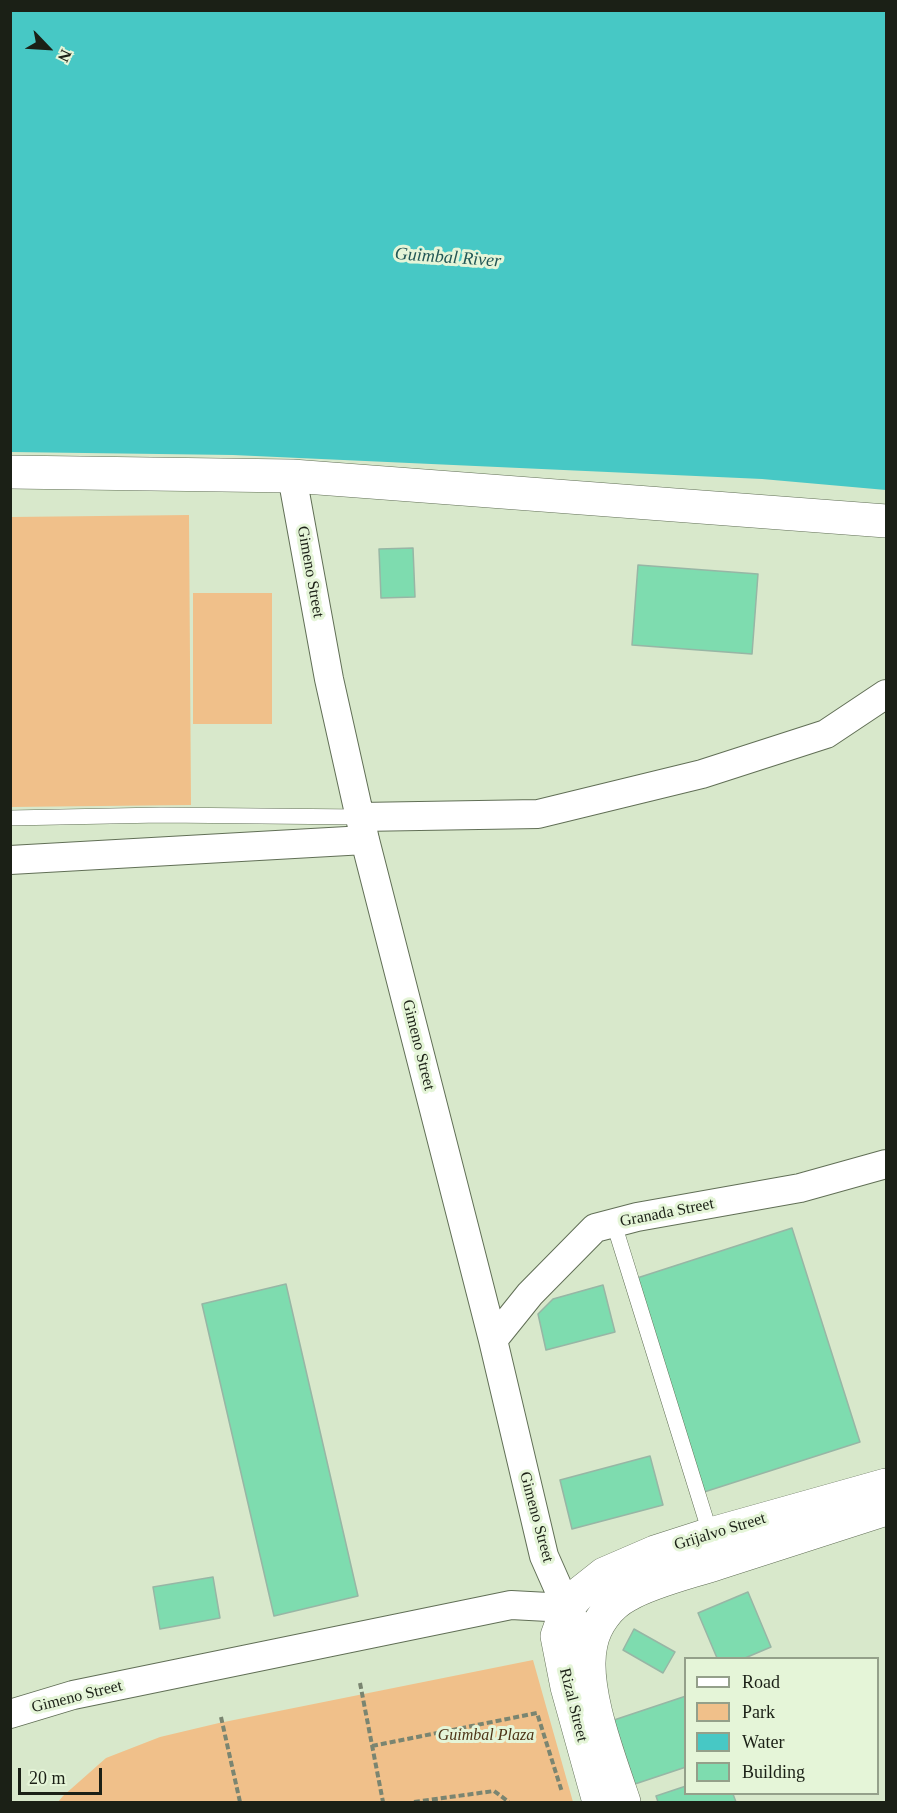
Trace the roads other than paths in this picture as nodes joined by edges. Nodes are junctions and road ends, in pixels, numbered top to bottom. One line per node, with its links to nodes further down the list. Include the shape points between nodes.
1 (10, 472): 2 (main road)
2 (292, 476): 3 (main road); 6 (street, Gimeno Street, via 329,679)
3 (886, 521)
4 (886, 694): 6 (street, via 826,734 702,774 538,814)
5 (10, 818): 6 (lane, via 161,815)
6 (363, 828): 7 (street); 10 (street, Gimeno Street)
7 (10, 860)
8 (886, 1164): 9 (street, Granada Street, via 800,1188)
9 (614, 1224): 10 (street, Granada Street, via 595,1228 530,1294); 13 (lane)
10 (493, 1340): 14 (street, Gimeno Street, via 544,1556)
11 (886, 1485): 13 (main road, Grijalvo Street)
12 (886, 1509): 13 (main road, Grijalvo Street)
13 (715, 1548): 14 (main road, Grijalvo Street, via 655,1552 604,1574); 15 (main road, Grijalvo Street, via 627,1595 606,1613)
14 (567, 1608): 15 (street, Gimeno Street); 16 (street, Gimeno Street, via 511,1605 73,1695); 17 (main road, Rizal Street, via 557,1636 567,1687)
15 (590, 1646): 18 (main road, Rizal Street, via 592,1698)
16 (10, 1714)
17 (600, 1803)
18 (624, 1803)

